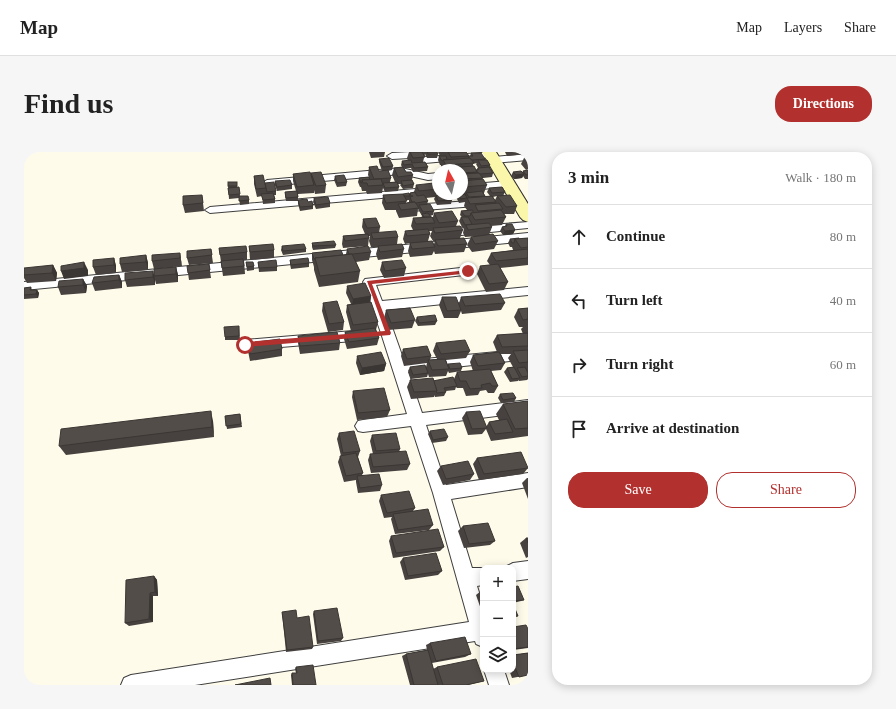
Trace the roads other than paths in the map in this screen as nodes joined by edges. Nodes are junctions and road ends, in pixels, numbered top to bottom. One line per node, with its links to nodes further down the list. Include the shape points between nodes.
1 (392, 156): 3 (street, via 411,155 425,160)
2 (528, 157): 3 (street)
3 (500, 167): 4 (street); 7 (street); 9 (main road)
4 (484, 170)
5 (432, 177): 6 (street, via 401,171)
6 (267, 183)
7 (468, 185)
8 (432, 191): 11 (street)
9 (518, 200): 10 (street); 12 (main road)
10 (410, 208)
11 (210, 210)
12 (528, 217)
13 (528, 225): 14 (street)
14 (427, 234)
15 (528, 237): 17 (street)
16 (468, 271): 19 (street, via 369,282)
17 (24, 286)
18 (528, 291): 19 (street)
19 (378, 306): 20 (street)
20 (388, 333): 21 (street); 23 (street)
21 (245, 345)
22 (528, 354): 23 (street)
23 (400, 367): 25 (street)
24 (528, 406): 25 (street)
25 (417, 420): 26 (street); 28 (street)
26 (363, 426)
27 (528, 480): 28 (street)
28 (441, 493): 31 (street)
29 (528, 570): 30 (street)
30 (516, 572)
31 (475, 577): 32 (street)
32 (480, 617)
33 (480, 633): 35 (street)
34 (495, 673): 36 (street)
35 (131, 685)
36 (499, 685)

